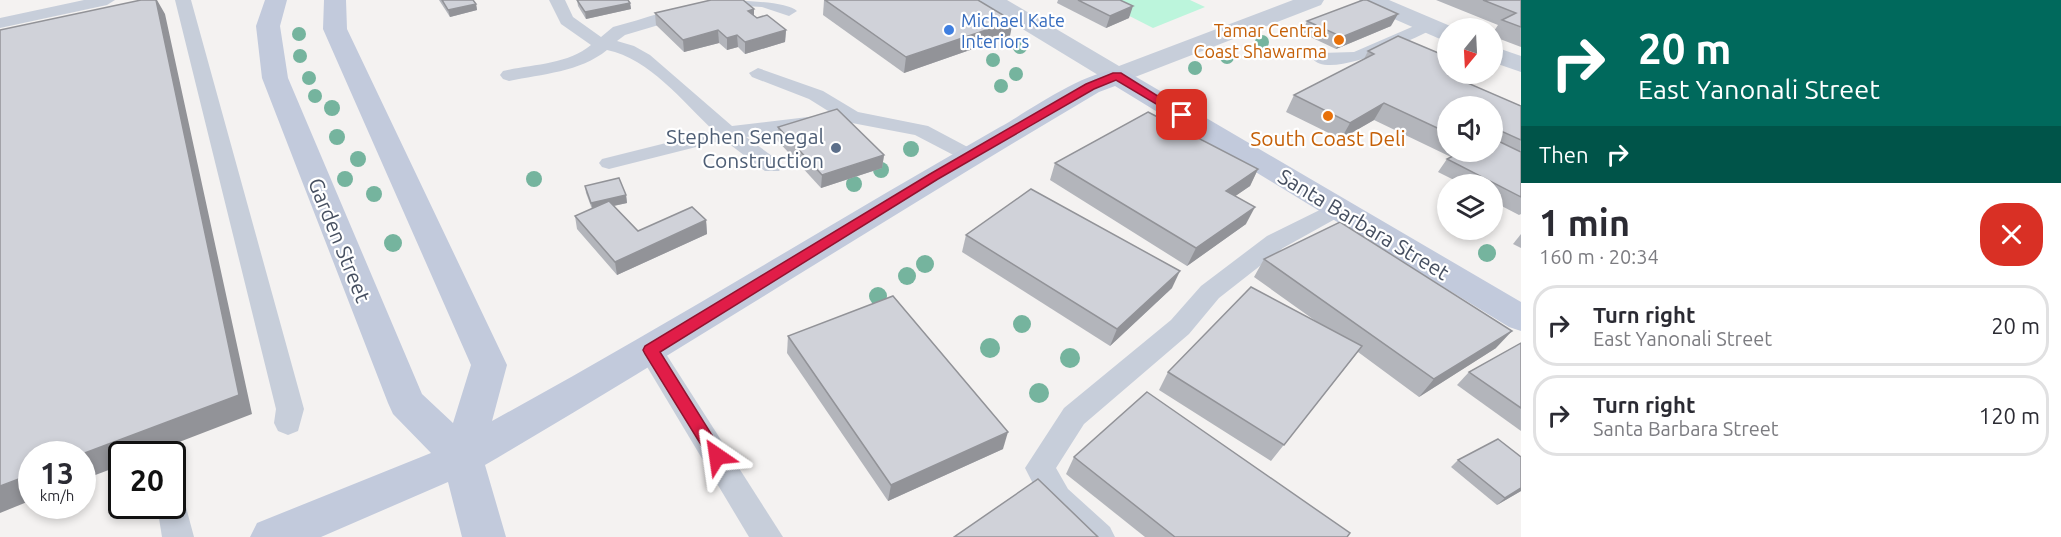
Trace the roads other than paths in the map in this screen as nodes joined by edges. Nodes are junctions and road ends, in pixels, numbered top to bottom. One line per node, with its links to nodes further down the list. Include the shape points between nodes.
1 (107, 0): 11 (lane)
2 (183, 0): 29 (lane, via 290,409)
3 (276, 0): 30 (main road, Garden Street, via 268,26 275,78 407,403)
4 (335, 0): 30 (main road, via 335,29 489,365)
5 (557, 0): 14 (lane, via 564,17 581,33)
6 (991, 0): 20 (street, Santa Barbara Street)
7 (1313, 0): 20 (street)
8 (1370, 0): 12 (street)
9 (727, 1): 10 (lane, via 764,2); 14 (lane, via 619,31)
10 (789, 11)
11 (0, 23)
12 (1437, 29)
13 (1437, 29): 15 (lane, via 1357,57)
14 (602, 44): 19 (lane, via 589,56 571,63); 22 (lane, via 621,46 644,60)
15 (1321, 58)
16 (1503, 58): 17 (street)
17 (1521, 65)
18 (758, 73): 21 (lane, via 816,95)
19 (509, 75)
20 (1117, 76): 23 (main road, via 1090,87); 26 (main road, Santa Barbara Street)
21 (852, 117): 22 (lane); 23 (lane, via 921,130)
22 (728, 133): 24 (lane); 25 (lane)
23 (970, 156): 28 (main road)
24 (609, 163)
25 (772, 166)
26 (1338, 208): 27 (main road, Santa Barbara Street); 36 (lane, via 1275,242 1210,292 1180,327 1074,416 1040,468 1057,499)
27 (1521, 318)
28 (651, 350): 30 (main road); 35 (lane)
29 (288, 423)
30 (462, 458): 33 (main road); 34 (main road, Garden Street)
31 (175, 519): 32 (lane)
32 (178, 537)
33 (272, 537)
34 (484, 537)
35 (767, 537)
36 (1100, 537)

